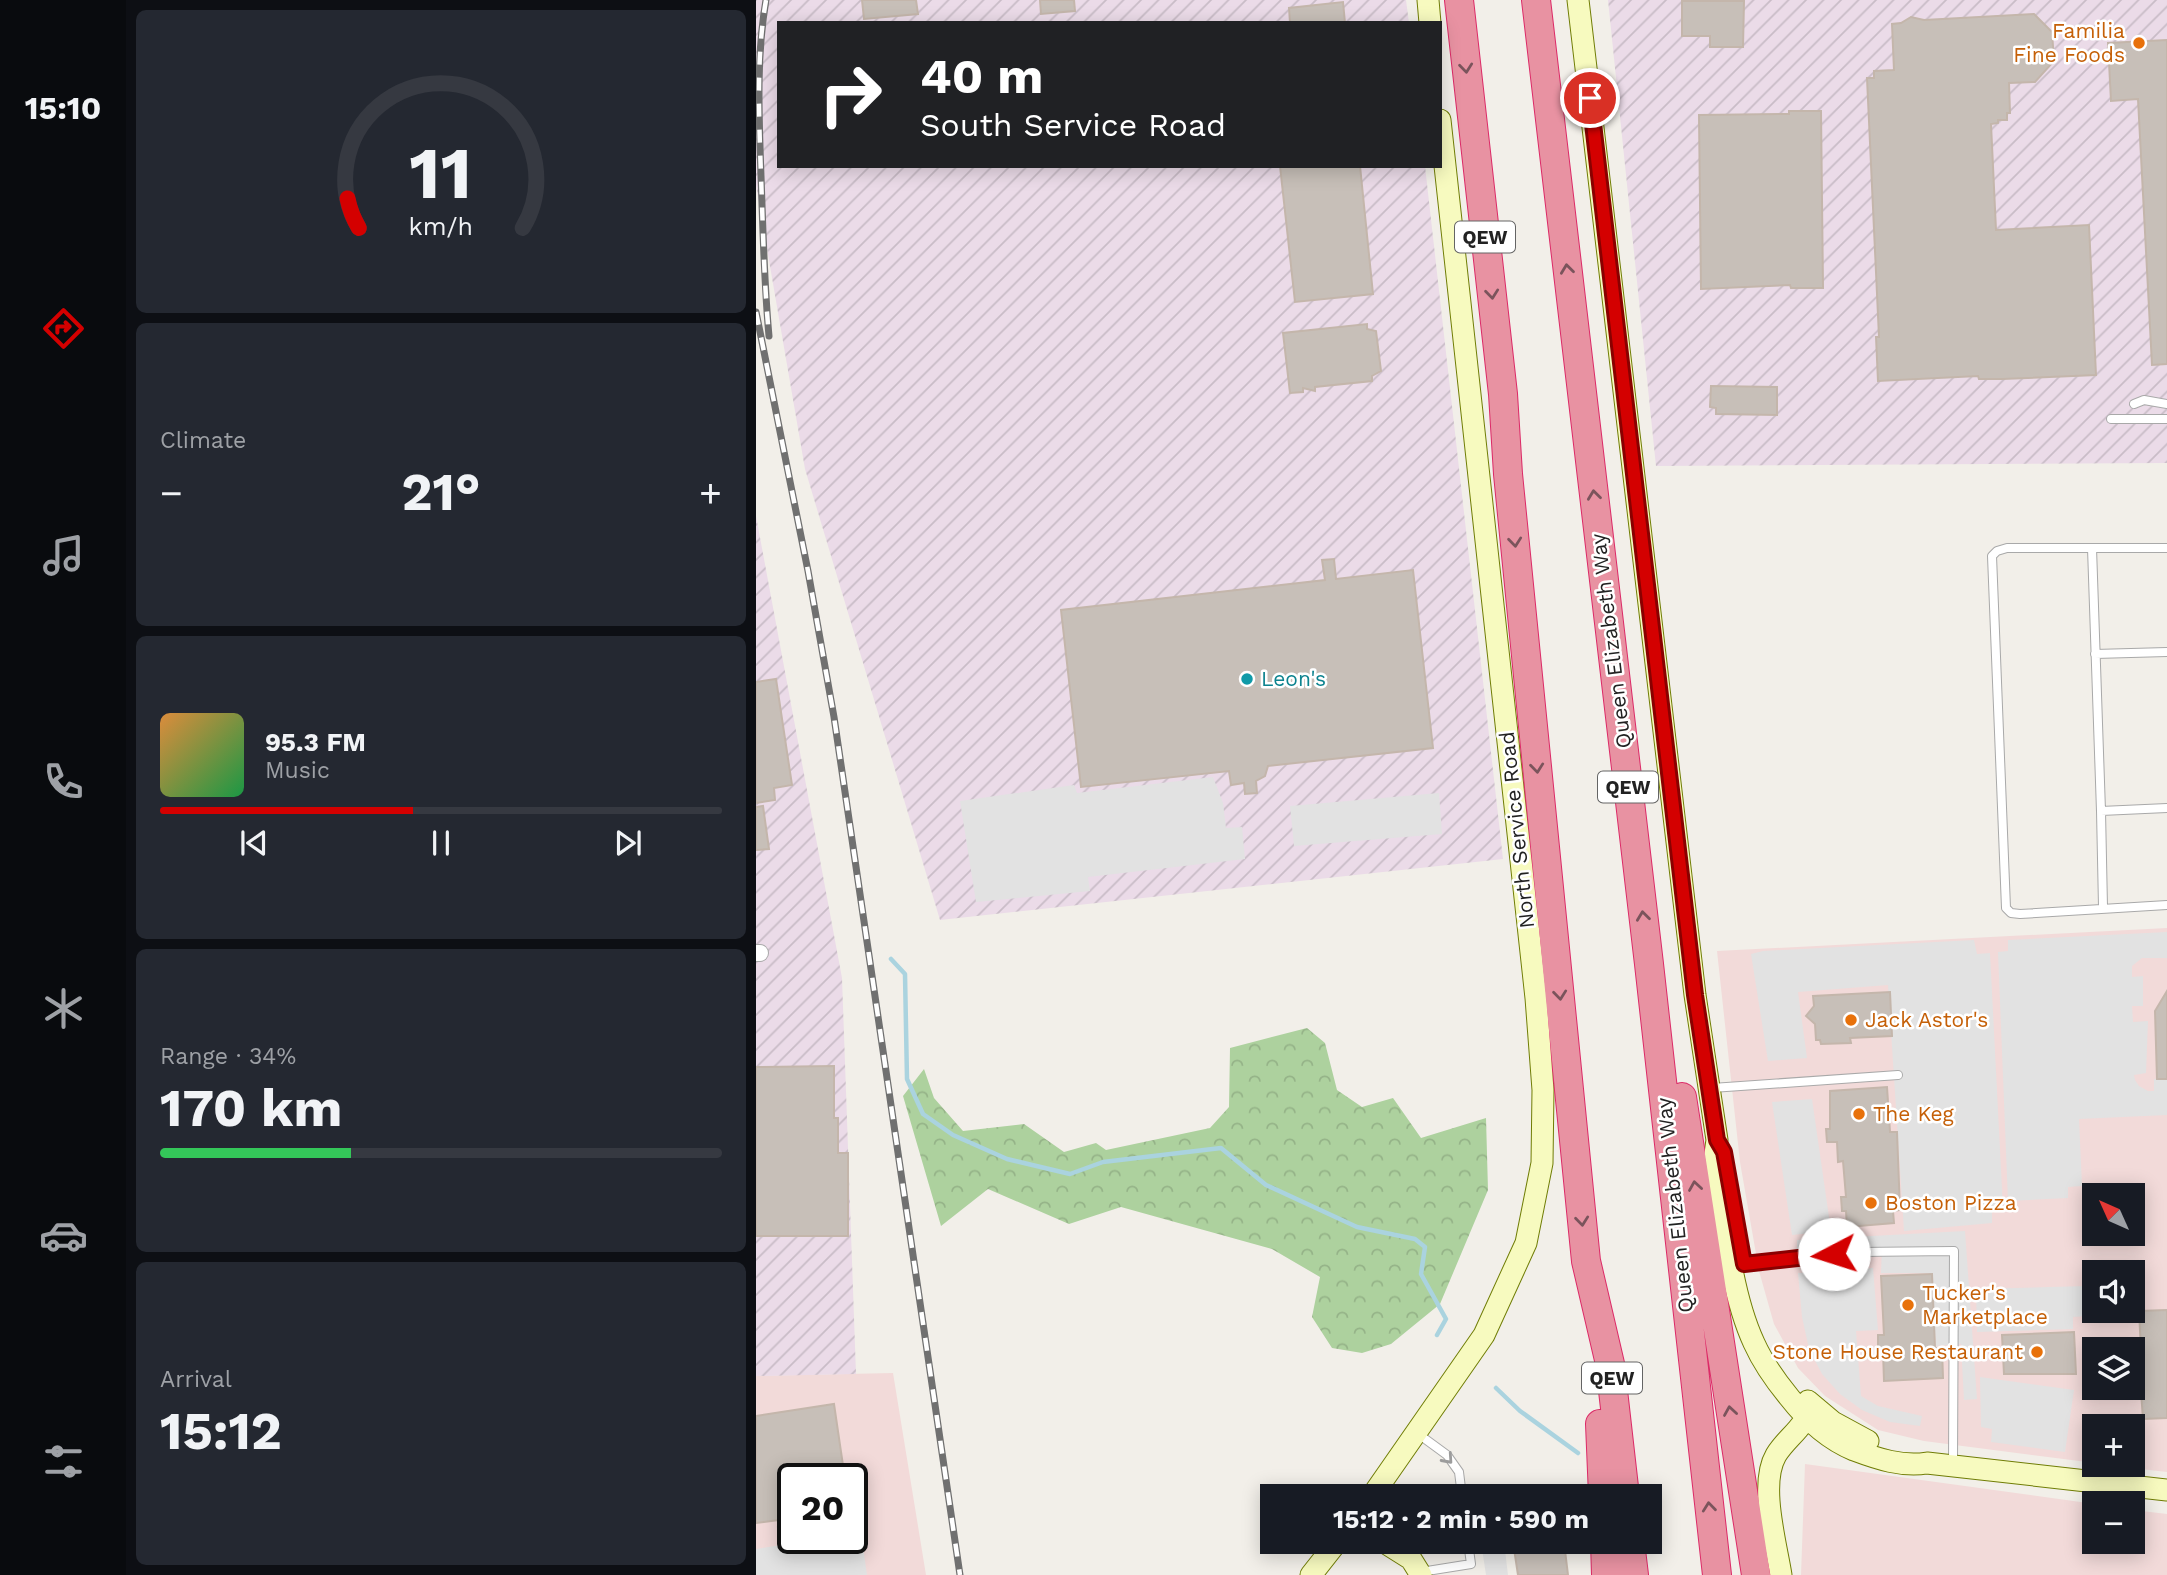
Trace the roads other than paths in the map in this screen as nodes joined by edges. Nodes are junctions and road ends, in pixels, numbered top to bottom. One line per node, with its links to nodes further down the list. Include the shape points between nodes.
1 (1428, 0): 5 (street)
2 (1459, 0): 22 (highway, QEW, one-way to 22, via 1503,394)
3 (1535, 0): 19 (highway, Queen Elizabeth Way / QEW, one-way to 3)
4 (1578, 0): 21 (street)
5 (1430, 21)
6 (1442, 138): 25 (street, North Service Road, via 1536,998 1543,1126 1542,1163 1526,1243 1484,1335)
7 (2134, 404): 8 (lane, via 2144,400)
8 (2167, 404)
9 (2110, 419): 10 (lane)
10 (2167, 419)
11 (2092, 548): 12 (lane); 14 (lane); 18 (lane, via 2007,548 1992,556 2006,908 2020,914)
12 (2167, 548)
13 (2167, 652): 14 (lane)
14 (2095, 654): 16 (lane)
15 (2167, 808): 16 (lane)
16 (2101, 811): 18 (lane)
17 (2167, 905): 18 (lane)
18 (2103, 907)
19 (1649, 964): 43 (highway, Queen Elizabeth Way / QEW, one-way to 19); 44 (highway, one-way to 19, via 1670,1021)
20 (1898, 1075): 21 (lane)
21 (1709, 1088): 23 (street, via 1715,1154)
22 (1586, 1261): 31 (highway); 32 (highway, QEW, via 1610,1364)
23 (1739, 1265): 24 (street, via 1741,1307 1753,1341 1777,1382); 26 (lane, via 1858,1252 1954,1251)
24 (1809, 1411): 26 (street, via 1829,1437 1860,1452 1911,1465); 45 (street, via 1776,1455 1769,1477)
25 (1417, 1433): 29 (street, North Service Road); 30 (lane, one-way to 30, via 1447,1455 1459,1472)
26 (1953, 1465): 27 (street)
27 (2082, 1472)
28 (2127, 1477): 33 (street)
29 (1381, 1484)
30 (1460, 1484)
31 (1603, 1484)
32 (1624, 1484)
33 (2167, 1490)
34 (1328, 1554): 40 (street)
35 (1403, 1554): 39 (street)
36 (1470, 1554): 39 (lane, via 1471,1564)
37 (1605, 1554): 41 (highway)
38 (1631, 1554): 42 (highway)
39 (1421, 1573)
40 (1311, 1575)
41 (1606, 1575)
42 (1634, 1575)
43 (1717, 1575)
44 (1756, 1575)
45 (1781, 1575)

